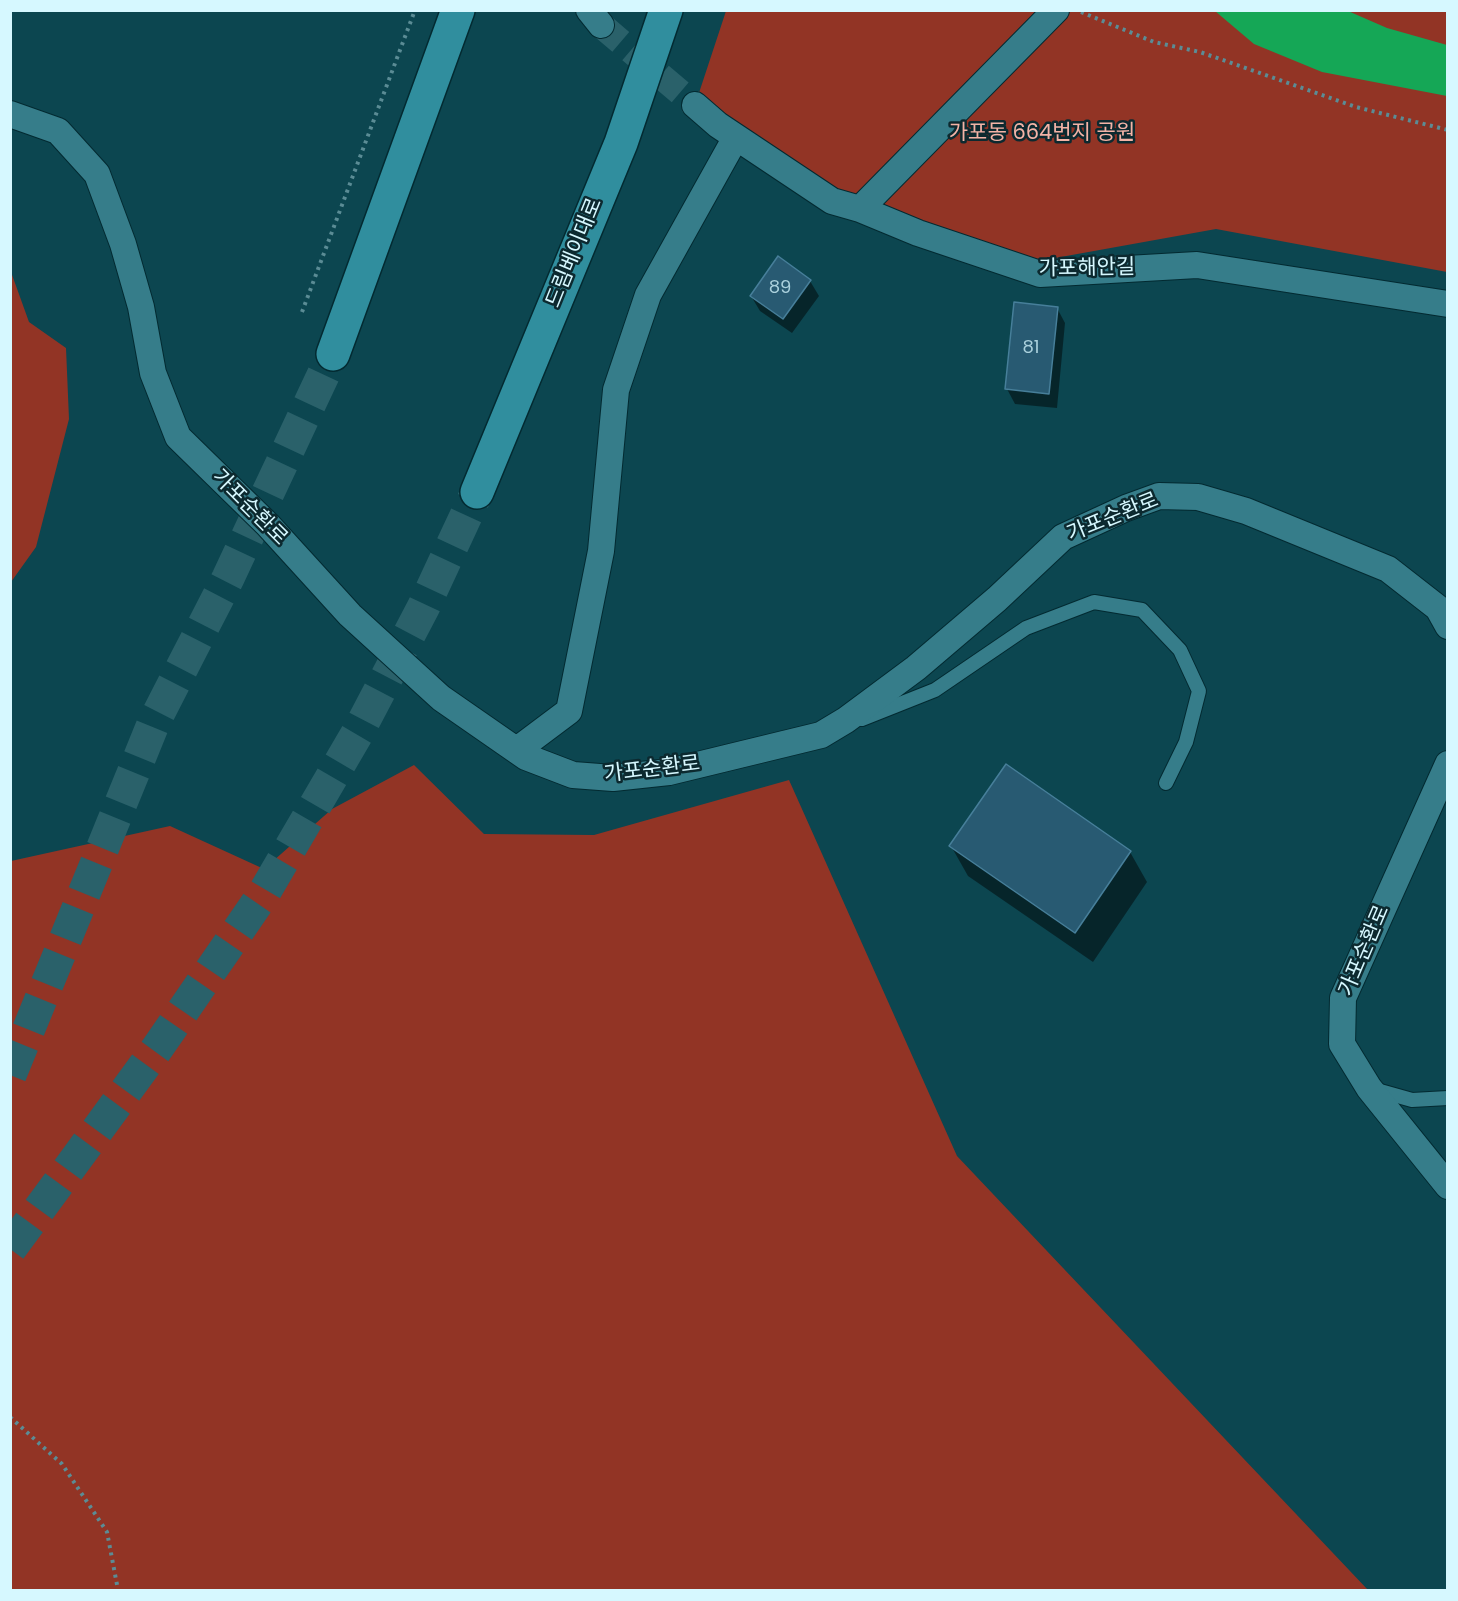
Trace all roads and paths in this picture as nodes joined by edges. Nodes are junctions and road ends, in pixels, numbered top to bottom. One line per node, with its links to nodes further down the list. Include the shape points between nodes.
1 (415, 10): 12 (path)
2 (458, 10): 13 (main road)
3 (666, 10): 14 (main road, 드림베이대로, via 621,143)
4 (1056, 10): 10 (street)
5 (1078, 10): 8 (path, via 1154,42 1200,52 1356,107)
6 (695, 105): 9 (street, 가포해안길)
7 (10, 114): 17 (street, 가포순환로, via 58,131 97,174 141,307 153,373 178,437 268,525 350,615 441,698)
8 (1448, 130)
9 (735, 137): 10 (street, 가포해안길, via 832,201); 17 (street, via 648,295 616,390 601,551 569,711)
10 (860, 210): 11 (street, 가포해안길, via 1040,274 1197,265)
11 (1448, 304)
12 (302, 312)
13 (333, 354)
14 (477, 492)
15 (1448, 626): 16 (street, 가포순환로, via 1438,608 1388,569 1246,511 1198,497 1159,496 1063,537 916,668)
16 (821, 735): 17 (street, 가포순환로, via 669,772 613,778 573,775); 19 (lane, via 935,690 1026,628 1094,602 1142,610 1180,650 1199,691 1186,742)
17 (516, 750)
18 (1448, 764): 20 (street, 가포순환로, via 1342,998 1342,1044)
19 (1166, 783)
20 (1369, 1088): 21 (lane, via 1412,1100); 22 (street, 가포순환로)
21 (1448, 1098)
22 (1448, 1186)
23 (10, 1417): 24 (path, via 62,1464 107,1532)
24 (118, 1590)

